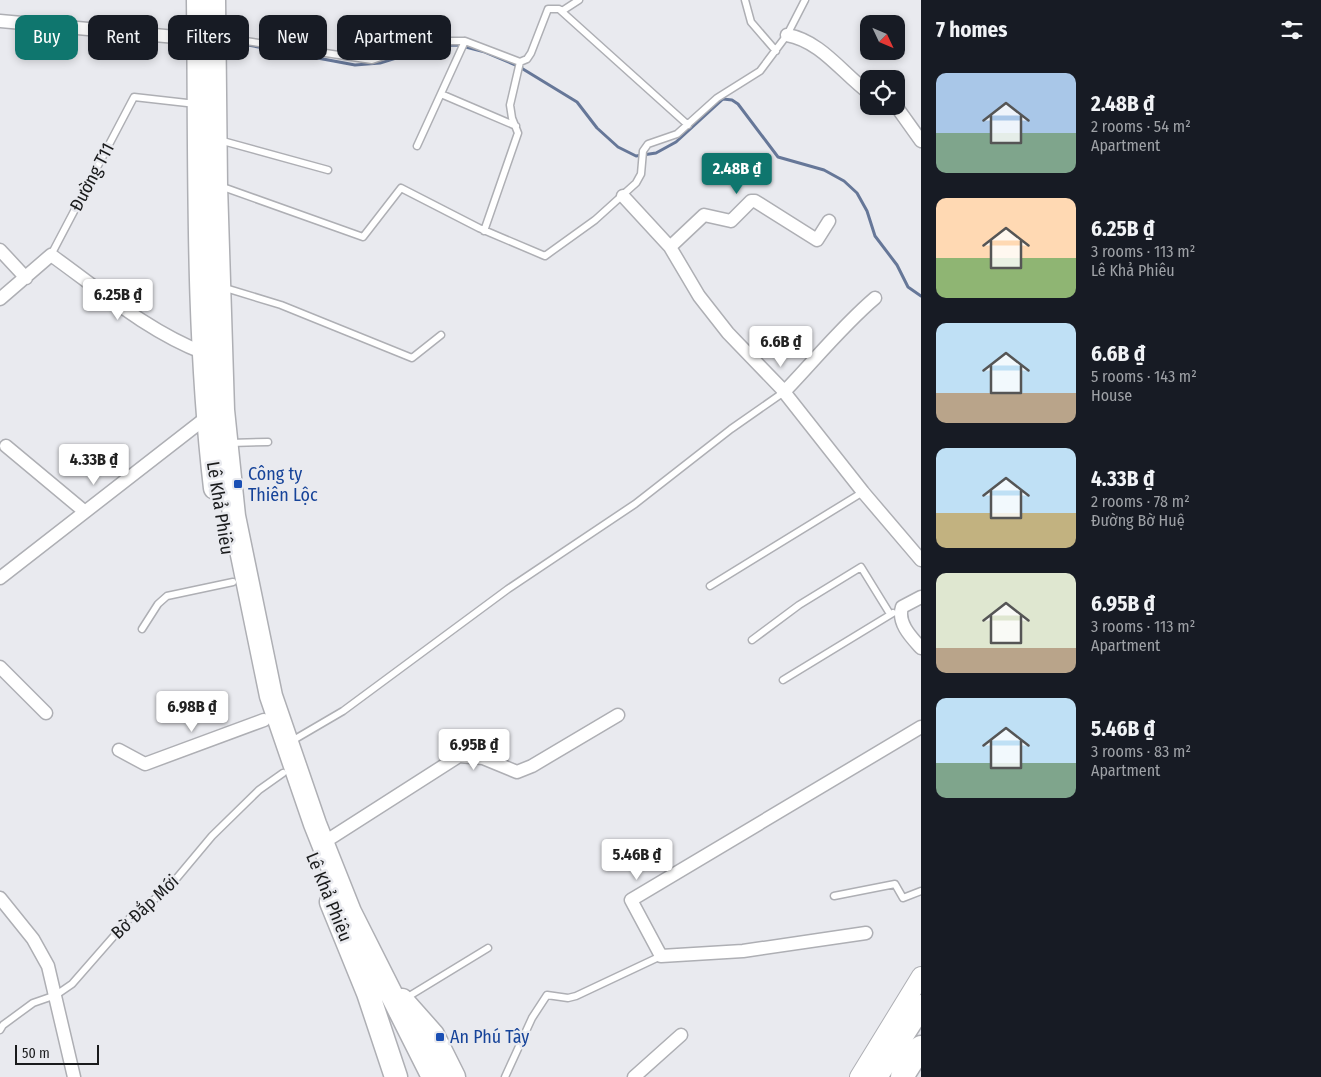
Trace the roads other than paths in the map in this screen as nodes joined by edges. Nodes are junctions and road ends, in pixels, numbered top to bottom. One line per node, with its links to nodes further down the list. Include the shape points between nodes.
1 (198, 0): 7 (highway, Lê Khả Phiêu)
2 (214, 0): 8 (highway, Lê Khả Phiêu)
3 (578, 0): 6 (lane)
4 (745, 0): 14 (lane, via 751,22)
5 (805, 0): 11 (lane)
6 (562, 11): 17 (lane, via 548,10 528,59); 22 (lane)
7 (201, 15)
8 (211, 15)
9 (0, 21): 10 (street)
10 (168, 34)
11 (787, 35): 14 (lane); 18 (street, via 822,51)
12 (465, 41): 13 (lane, via 430,43 372,60); 17 (lane); 19 (lane)
13 (249, 43)
14 (776, 51): 22 (lane, via 751,79 717,98)
15 (204, 60): 20 (highway, Lê Khả Phiêu)
16 (208, 60): 24 (highway, Lê Khả Phiêu)
17 (520, 62): 23 (lane, via 510,105)
18 (860, 86)
19 (441, 94): 23 (lane); 26 (lane)
20 (199, 105): 34 (lane, Đường T11, via 134,97); 40 (highway, Lê Khả Phiêu)
21 (902, 115): 25 (street)
22 (688, 125): 29 (lane, via 677,134 648,144 643,151 641,174)
23 (516, 126): 31 (lane, via 518,133)
24 (216, 139): 27 (lane); 28 (highway, Lê Khả Phiêu)
25 (921, 141)
26 (417, 146)
27 (328, 170)
28 (216, 185): 31 (lane, via 363,237 401,188); 36 (highway, Lê Khả Phiêu)
29 (623, 196): 31 (lane, via 545,256); 32 (street)
30 (829, 221): 32 (street, via 817,240 751,201 731,221 704,215)
31 (484, 231)
32 (670, 247): 41 (street, via 699,296 728,333)
33 (0, 250): 35 (street)
34 (51, 255): 35 (street, Đường T11); 40 (street, via 142,321 183,345)
35 (26, 278): 38 (street, Đường T11)
36 (219, 286): 39 (lane, via 281,305 412,358); 44 (highway, Lê Khả Phiêu)
37 (875, 298): 41 (street, via 855,315)
38 (0, 299)
39 (441, 335)
40 (204, 353): 42 (highway, Lê Khả Phiêu)
41 (784, 392): 46 (street); 64 (lane, via 635,504 508,589 343,711)
42 (207, 417): 47 (street); 50 (highway, Lê Khả Phiêu, via 218,506)
43 (268, 442): 44 (lane)
44 (226, 444): 64 (highway, Lê Khả Phiêu, via 234,516 271,696)
45 (6, 446): 47 (street)
46 (862, 492): 48 (street); 51 (lane)
47 (84, 511): 49 (street)
48 (921, 560)
49 (0, 578)
50 (233, 582): 55 (lane, via 167,596); 62 (highway, Lê Khả Phiêu, via 253,688)
51 (710, 586)
52 (921, 597): 53 (street)
53 (902, 606): 54 (lane); 57 (street, via 900,613 905,629)
54 (890, 614): 56 (lane, via 861,567 799,604); 59 (lane)
55 (142, 629)
56 (752, 640)
57 (921, 648)
58 (0, 667): 60 (street)
59 (783, 680)
60 (46, 713)
61 (618, 716): 67 (street, via 517,772 483,758 459,756)
62 (264, 720): 65 (street, via 145,764); 66 (highway, Lê Khả Phiêu)
63 (921, 727): 73 (street, via 631,900)
64 (287, 744): 67 (highway, Lê Khả Phiêu)
65 (120, 750)
66 (282, 773): 75 (highway, Lê Khả Phiêu, via 301,828); 76 (lane, Bờ Đắp Mới, via 259,790 212,836 171,885 135,912 72,984)
67 (323, 843): 75 (highway, Lê Khả Phiêu)
68 (921, 891): 69 (lane, via 903,898 895,884)
69 (834, 896)
70 (0, 898): 76 (street, via 33,939 48,966)
71 (866, 933): 73 (street, via 743,951)
72 (488, 948): 77 (lane)
73 (661, 956): 88 (lane, via 576,996 547,995 532,1018)
74 (921, 976): 90 (street)
75 (376, 987): 77 (highway, Lê Khả Phiêu); 81 (highway, Lê Khả Phiêu); 84 (highway, Lê Khả Phiêu)
76 (56, 995): 79 (lane, Bờ Đắp Mới, via 33,1003); 83 (street)
77 (403, 1000): 87 (highway, Lê Khả Phiêu, via 433,1035)
78 (921, 1006): 91 (highway)
79 (0, 1030)
80 (681, 1035): 89 (street)
81 (406, 1042): 85 (highway); 86 (highway)
82 (921, 1047): 92 (highway)
83 (74, 1077)
84 (396, 1077)
85 (417, 1077)
86 (433, 1077)
87 (454, 1077)
88 (505, 1077)
89 (634, 1077)
90 (859, 1077)
91 (876, 1077)
92 (902, 1077)

